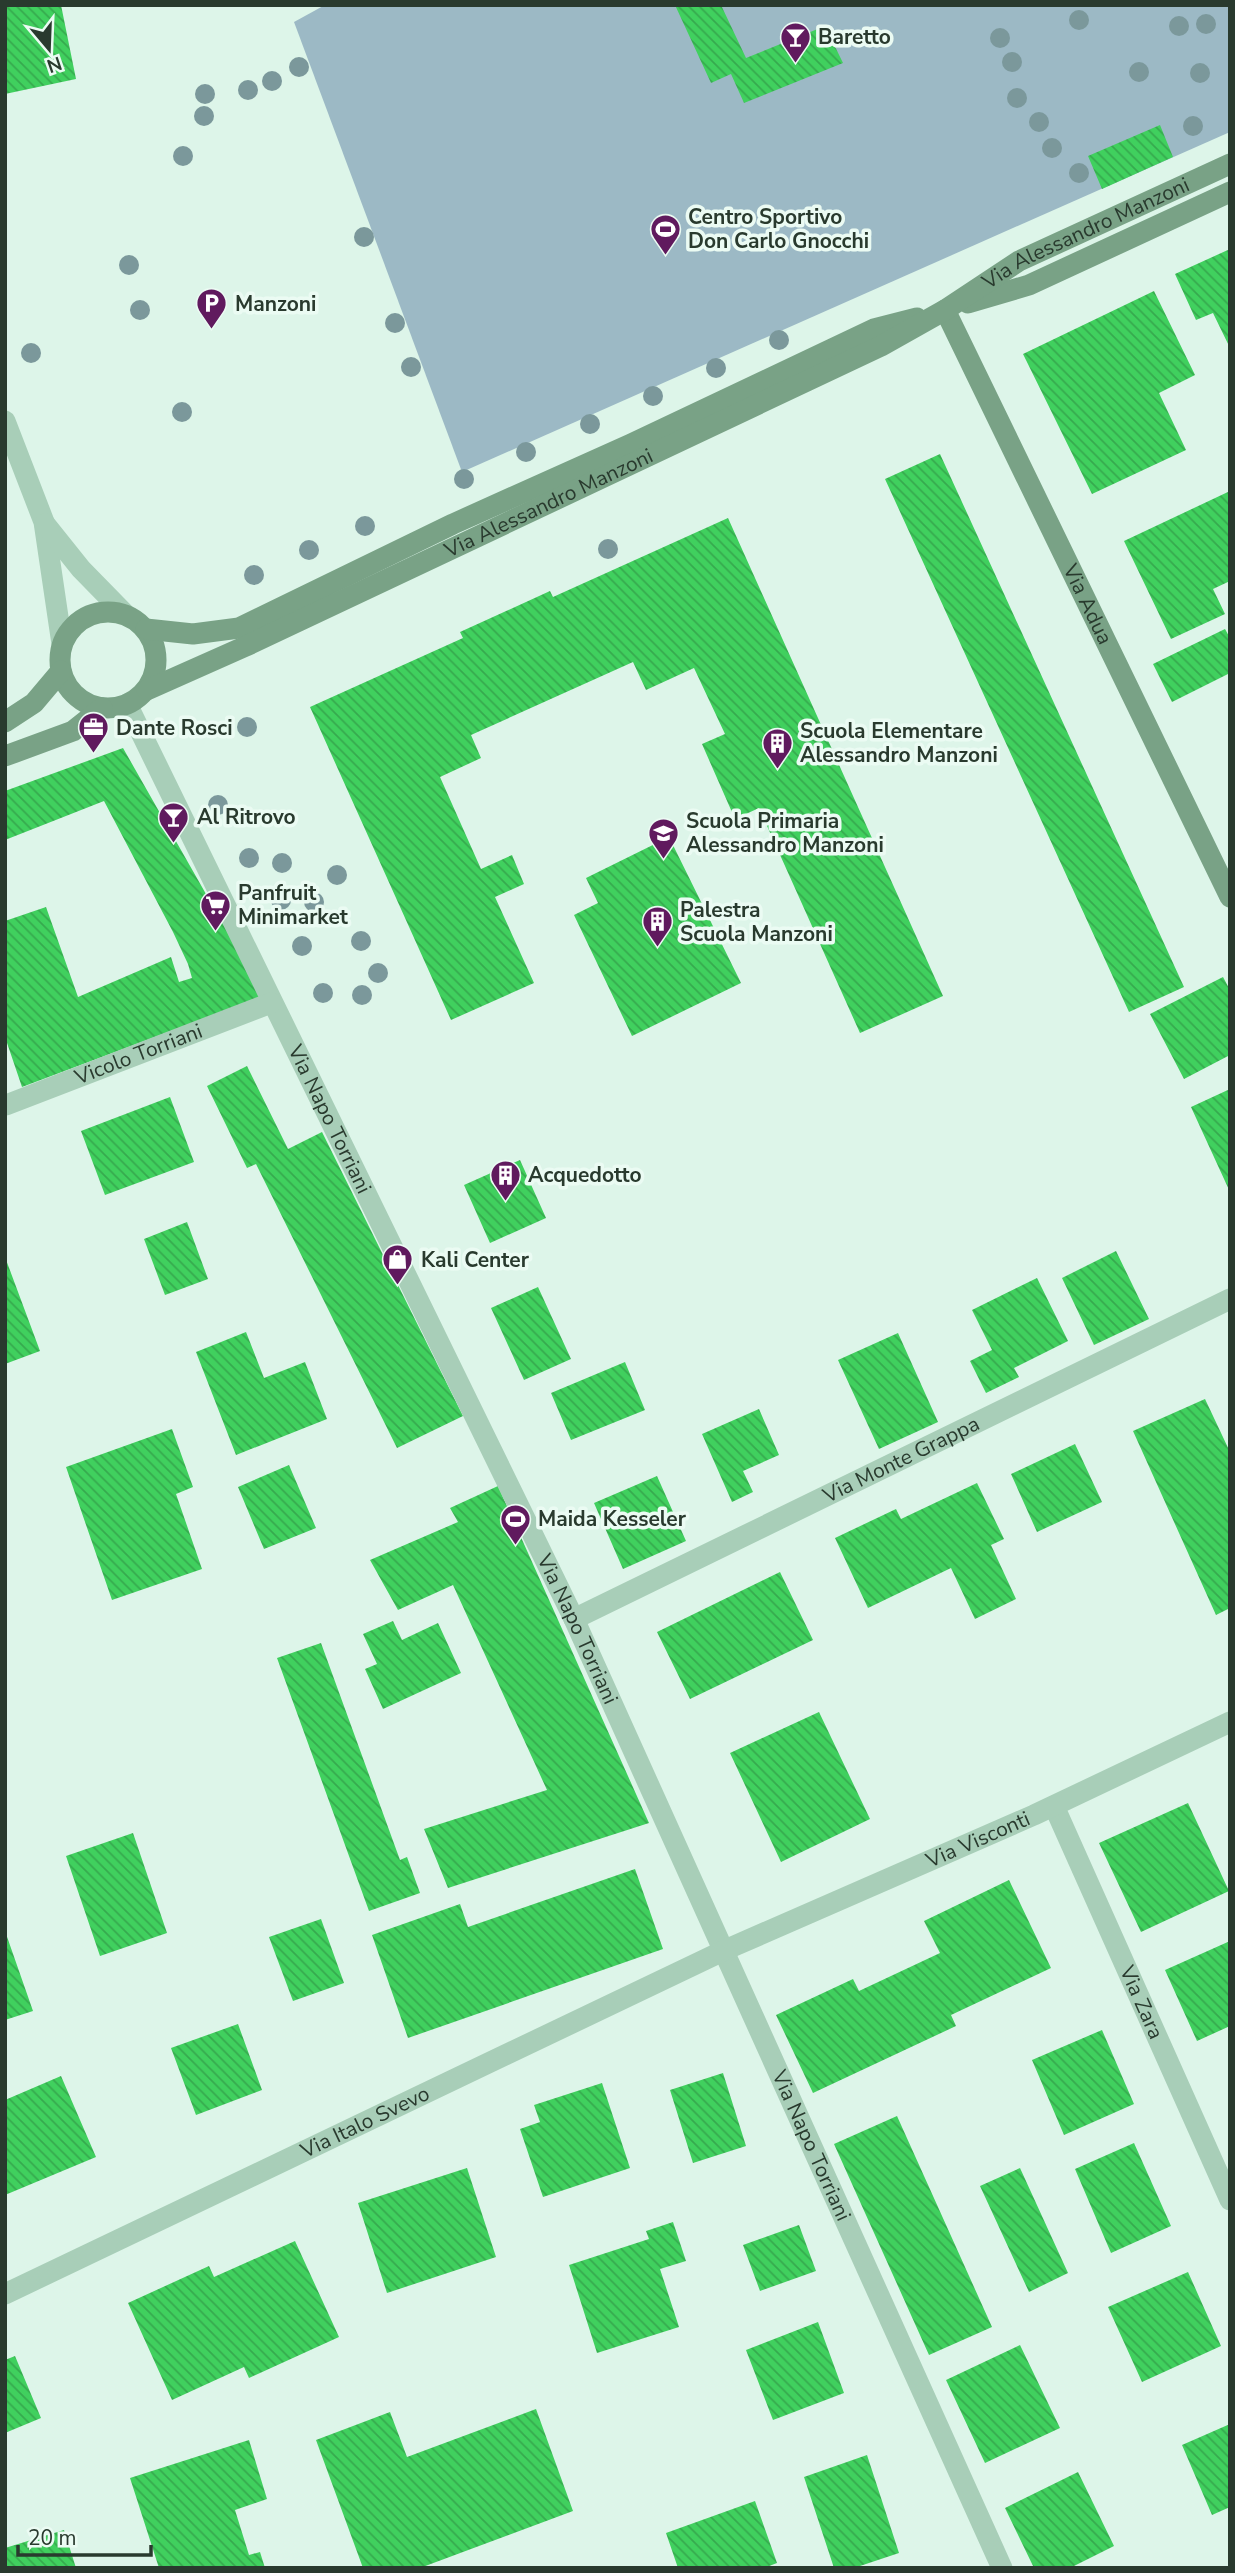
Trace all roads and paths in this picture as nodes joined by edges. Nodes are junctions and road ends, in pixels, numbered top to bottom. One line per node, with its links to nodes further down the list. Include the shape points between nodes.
1 (1230, 164): 3 (street, Via Alessandro Manzoni, via 1019,261)
2 (1230, 192): 3 (street, Via Alessandro Manzoni, via 1029,285)
3 (945, 310): 7 (street, Via Alessandro Manzoni, via 874,329 239,628 193,634); 10 (street, Via Alessandro Manzoni, via 751,408); 15 (street, Via Adua)
4 (5, 421): 5 (street)
5 (44, 522): 6 (street); 8 (street)
6 (126, 615): 7 (street); 8 (street, via 92,614 75,626)
7 (146, 629): 10 (street, via 157,656)
8 (62, 644): 9 (street)
9 (61, 671): 12 (street, via 77,697); 13 (street, via 34,703)
10 (147, 690): 11 (street)
11 (128, 704): 12 (street); 16 (street, Via Napo Torriani)
12 (102, 708): 14 (street, via 73,731)
13 (5, 722)
14 (5, 756)
15 (1230, 897)
16 (271, 1003): 17 (street, Vicolo Torriani); 19 (street, Via Napo Torriani)
17 (6, 1105)
18 (1230, 1299): 19 (street, Via Monte Grappa)
19 (574, 1619): 22 (street, Via Napo Torriani)
20 (1230, 1722): 21 (street, Via Visconti)
21 (1054, 1806): 22 (street, Via Visconti); 23 (street, Via Zara)
22 (725, 1950): 24 (street, Via Italo Svevo); 25 (street, Via Napo Torriani)
23 (1230, 2200)
24 (5, 2294)
25 (1002, 2568)

